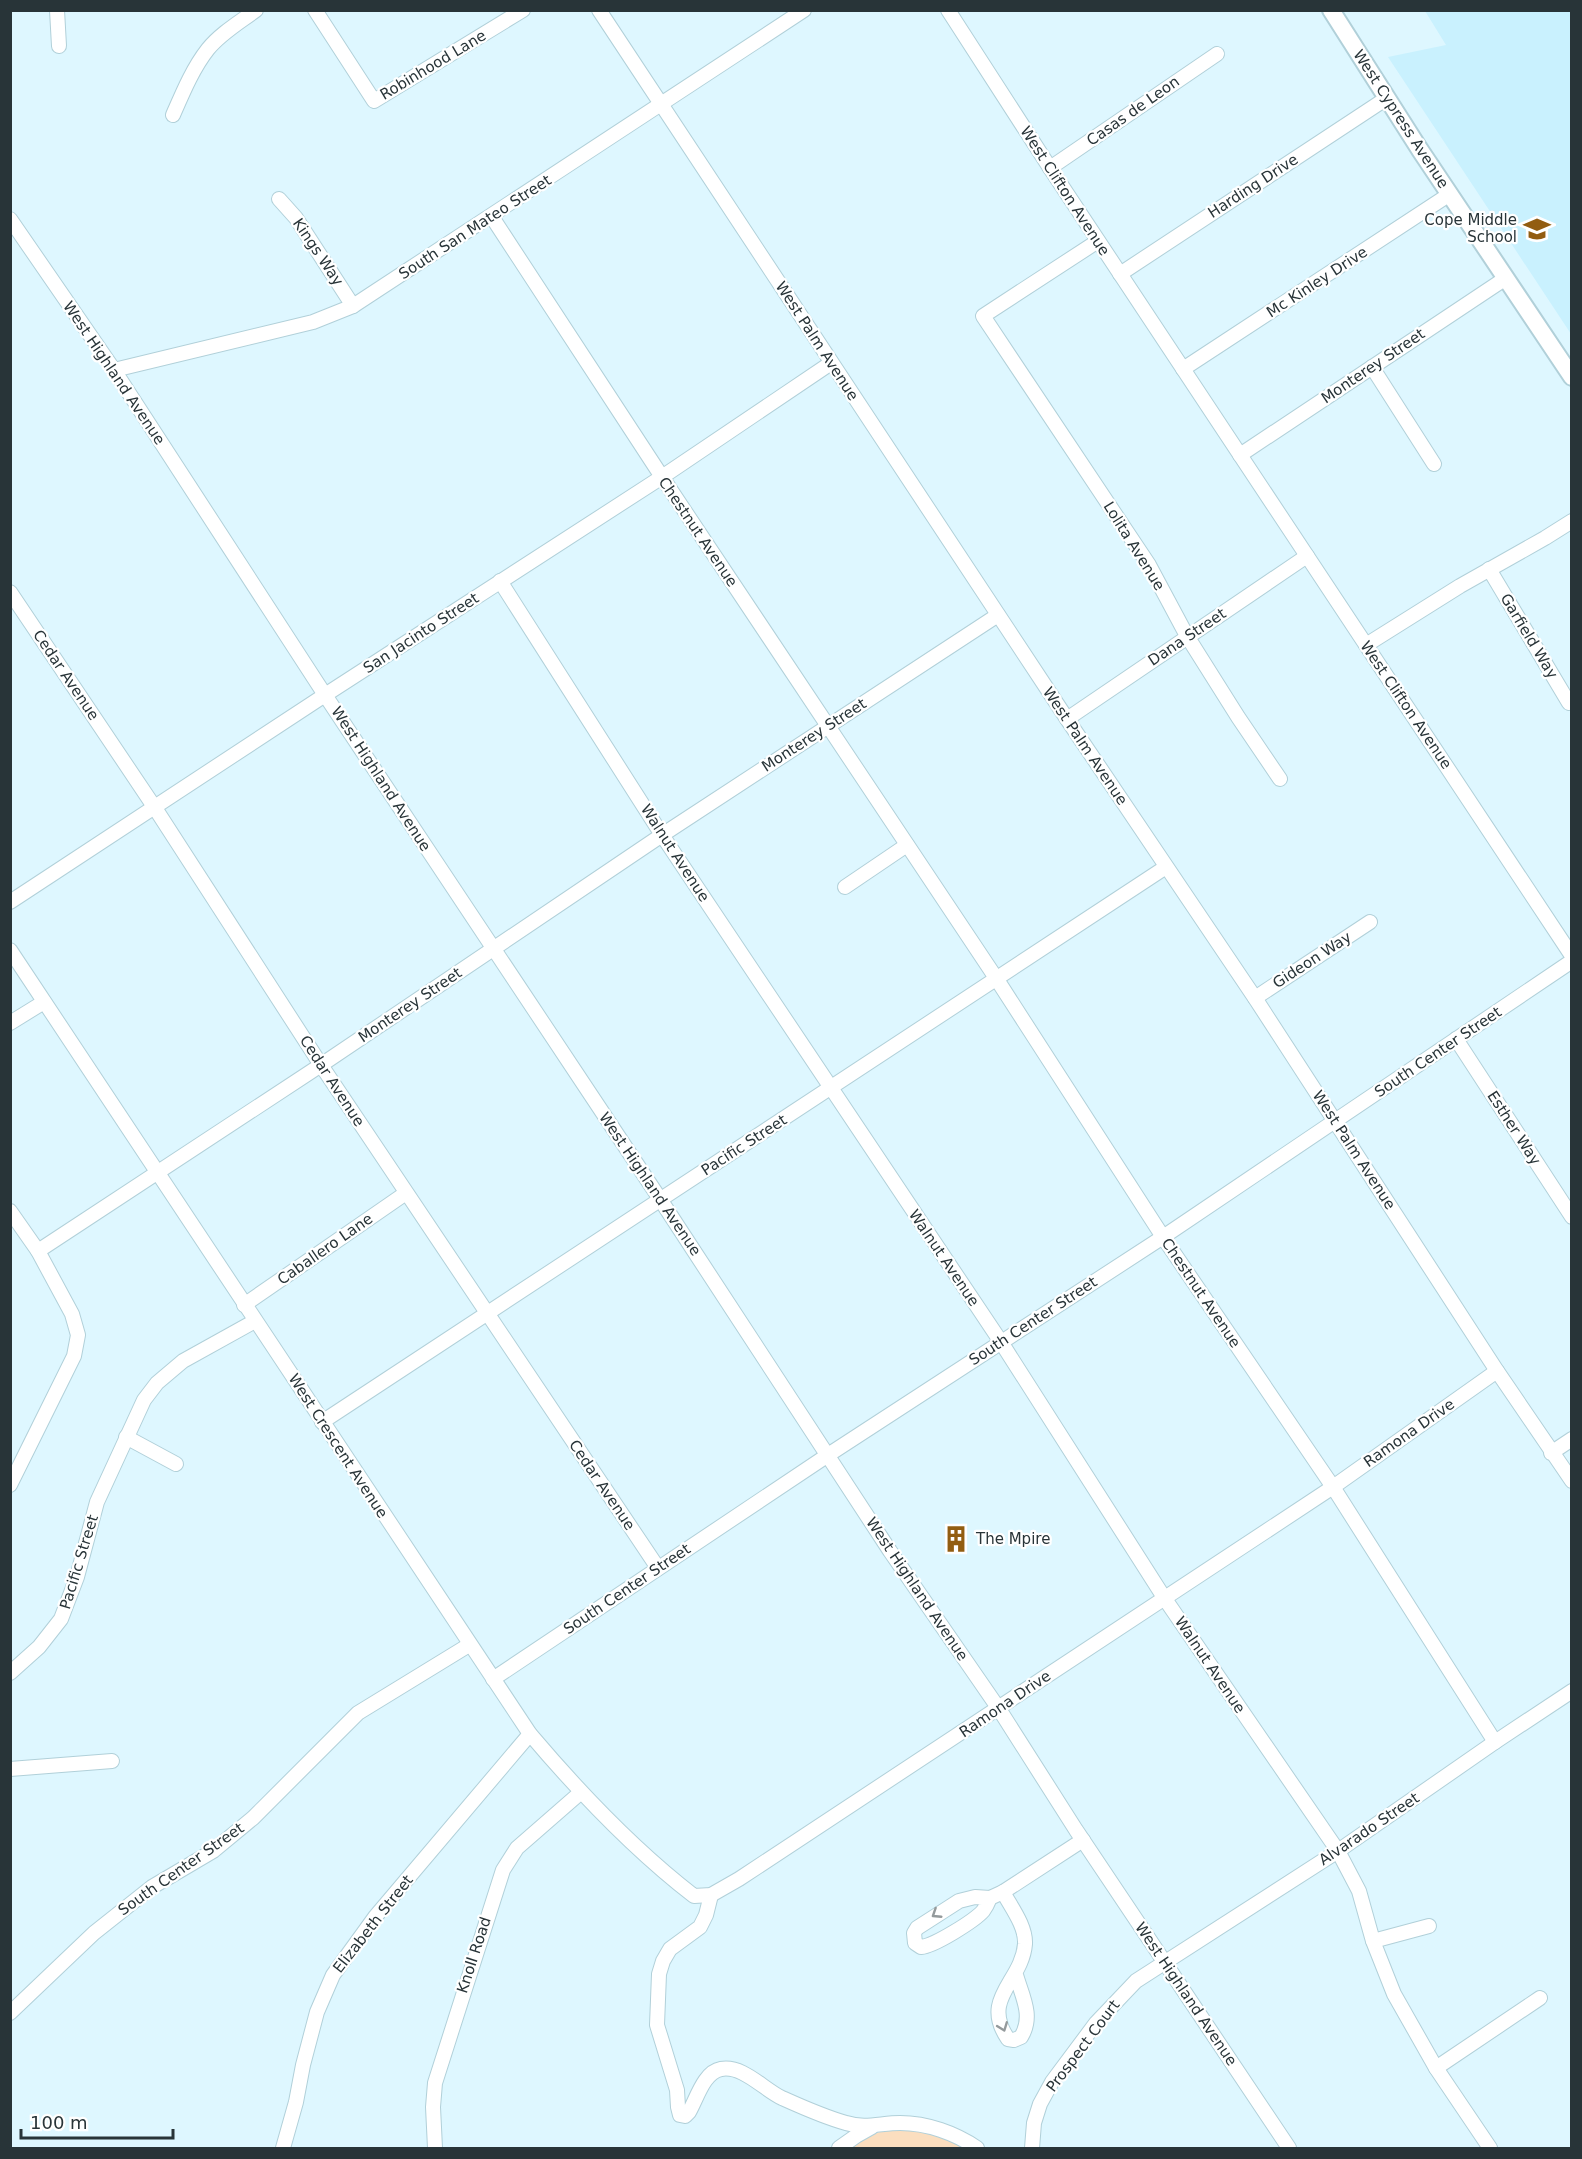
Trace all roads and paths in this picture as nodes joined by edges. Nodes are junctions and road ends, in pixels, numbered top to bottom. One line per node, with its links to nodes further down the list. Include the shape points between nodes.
1 (57, 10): 9 (street)
2 (256, 10): 13 (street, via 208,50 186,84)
3 (315, 10): 4 (street, Robinhood Lane, via 375,101)
4 (523, 10)
5 (599, 10): 12 (street, West Palm Avenue)
6 (804, 10): 12 (street, South San Mateo Street)
7 (948, 10): 14 (street, West Clifton Avenue)
8 (1331, 10): 11 (main road, West Cypress Avenue)
9 (59, 46)
10 (1216, 54): 14 (street, Casas de Leon)
11 (1387, 98): 15 (main road, West Cypress Avenue); 20 (street, Harding Drive)
12 (662, 104): 17 (street, South San Mateo Street); 23 (street, West Palm Avenue)
13 (173, 115)
14 (1050, 168): 19 (street, West Clifton Avenue)
15 (1450, 194): 21 (main road, West Cypress Avenue); 25 (street, Mc Kinley Drive)
16 (279, 199): 22 (street, Kings Way, via 296,218)
17 (492, 217): 22 (street, South San Mateo Street); 30 (street, Chestnut Avenue)
18 (10, 219): 26 (street, West Highland Avenue)
19 (1098, 242): 20 (street, West Clifton Avenue); 37 (street, Lolita Avenue, via 983,316 1149,565)
20 (1120, 274): 25 (street, West Clifton Avenue)
21 (1506, 278): 24 (street, Monterey Street); 27 (main road, West Cypress Avenue)
22 (353, 306): 26 (street, South San Mateo Street, via 307,323)
23 (831, 363): 30 (street, San Jacinto Street); 36 (street, West Palm Avenue)
24 (1372, 367): 28 (street, Monterey Street); 29 (street)
25 (1183, 369): 28 (street, West Clifton Avenue)
26 (114, 370): 39 (street, West Highland Avenue)
27 (1572, 377)
28 (1240, 455): 32 (street, West Clifton Avenue)
29 (1434, 464)
30 (662, 477): 34 (street, San Jacinto Street); 42 (street, Chestnut Avenue)
31 (1572, 521): 33 (street)
32 (1307, 556): 37 (street, Dana Street); 38 (street, West Clifton Avenue)
33 (1489, 569): 38 (street); 40 (street, Garfield Way)
34 (500, 581): 39 (street, San Jacinto Street); 45 (street, Walnut Avenue)
35 (10, 592): 44 (street, Cedar Avenue)
36 (998, 615): 41 (street, West Palm Avenue); 42 (street, Monterey Street)
37 (1187, 636): 41 (street, Dana Street); 43 (street, Lolita Avenue)
38 (1366, 645): 53 (street, West Clifton Avenue)
39 (325, 694): 44 (street, San Jacinto Street); 51 (street, West Highland Avenue)
40 (1569, 703)
41 (1066, 719): 47 (street, West Palm Avenue)
42 (828, 725): 45 (street, Monterey Street); 46 (street, Chestnut Avenue)
43 (1280, 778)
44 (155, 808): 49 (street, San Jacinto Street); 60 (street, Cedar Avenue)
45 (662, 835): 51 (street, Monterey Street); 61 (street, Walnut Avenue)
46 (907, 845): 48 (street); 55 (street, Chestnut Avenue)
47 (1166, 867): 55 (street, Pacific Street); 56 (street, West Palm Avenue)
48 (845, 887)
49 (10, 902)
50 (1370, 922): 56 (street, Gideon Way)
51 (493, 949): 60 (street, Monterey Street); 65 (street, West Highland Avenue)
52 (10, 950): 57 (street, West Crescent Avenue)
53 (1572, 956)
54 (1572, 961): 59 (street, South Center Street)
55 (996, 978): 61 (street, Pacific Street); 68 (street, Chestnut Avenue)
56 (1255, 998): 62 (street, West Palm Avenue)
57 (44, 1002): 58 (street); 63 (street, West Crescent Avenue)
58 (10, 1023)
59 (1456, 1039): 62 (street, South Center Street); 67 (street, Esther Way)
60 (321, 1065): 63 (street, Monterey Street); 64 (street, Cedar Avenue)
61 (831, 1088): 65 (street, Pacific Street); 73 (street, Walnut Avenue)
62 (1335, 1121): 68 (street, South Center Street); 74 (street, West Palm Avenue)
63 (156, 1172): 69 (street, Monterey Street); 70 (street, West Crescent Avenue)
64 (406, 1193): 70 (street, Caballero Lane); 71 (street, Cedar Avenue)
65 (660, 1199): 71 (street, Pacific Street); 79 (street, West Highland Avenue)
66 (10, 1211): 69 (street)
67 (1572, 1217)
68 (1162, 1237): 73 (street, South Center Street); 83 (street, Chestnut Avenue)
69 (38, 1251): 82 (street, via 72,1314 78,1335 74,1356)
70 (244, 1305): 72 (street, West Crescent Avenue)
71 (487, 1313): 75 (street, Pacific Street); 84 (street, Cedar Avenue)
72 (255, 1321): 75 (street, West Crescent Avenue); 76 (street, Pacific Street, via 183,1361 157,1383)
73 (1001, 1342): 79 (street, South Center Street); 85 (street, Walnut Avenue)
74 (1497, 1371): 78 (street, West Palm Avenue); 83 (street, Ramona Drive)
75 (322, 1422): 86 (street, West Crescent Avenue)
76 (126, 1437): 80 (street); 87 (street, Pacific Street, via 97,1502 61,1619 39,1647)
77 (1572, 1439): 78 (street)
78 (1551, 1453): 81 (street, West Palm Avenue)
79 (828, 1455): 84 (street, South Center Street); 90 (street, West Highland Avenue)
80 (176, 1464)
81 (1572, 1481)
82 (10, 1485)
83 (1333, 1487): 85 (street, Ramona Drive); 92 (street, Chestnut Avenue)
84 (658, 1568): 88 (street, South Center Street)
85 (1165, 1599): 90 (street, Ramona Drive); 97 (street, Walnut Avenue)
86 (469, 1645): 88 (street, West Crescent Avenue); 106 (street, South Center Street, via 358,1713 254,1818 213,1851 152,1887 94,1933)
87 (10, 1672)
88 (493, 1679): 91 (street, West Crescent Avenue)
89 (1572, 1691): 92 (street, Alvarado Street)
90 (999, 1709): 96 (street, West Highland Avenue); 99 (street, Ramona Drive)
91 (530, 1734): 95 (street, West Crescent Avenue); 109 (street, Elizabeth Street, via 375,1917 333,1975 317,2012)
92 (1495, 1742): 97 (street, Alvarado Street)
93 (112, 1761): 94 (street)
94 (10, 1769)
95 (580, 1793): 99 (street, West Crescent Avenue, via 690,1893); 110 (street, Knoll Road, via 517,1848 502,1870 435,2083)
96 (1083, 1840): 98 (street); 103 (street, West Highland Avenue)
97 (1338, 1851): 102 (street, Walnut Avenue, via 1359,1891); 103 (street, Alvarado Street)
98 (1003, 1892): 100 (street); 104 (street, via 1022,1928 1025,1943)
99 (711, 1895): 108 (street, via 700,1927 670,1948 659,1974 657,2025 674,2075 680,2115 689,2112 714,2072 727,2069 742,2073 779,2097 847,2124)
100 (990, 1898): 100 (street, one-way to 100, via 975,1897 951,1904 917,1928 915,1943 932,1946 980,1914)
101 (1429, 1926): 102 (street)
102 (1373, 1941): 107 (street, Walnut Avenue, via 1394,1994)
103 (1164, 1962): 113 (street, Prospect Court, via 1126,1990 1052,2082 1034,2123); 114 (street, West Highland Avenue)
104 (1016, 1974)
105 (1540, 1998): 107 (street)
106 (10, 2013)
107 (1436, 2068): 115 (street, Walnut Avenue)
108 (872, 2127): 111 (street); 112 (street, via 920,2124)
109 (283, 2148)
110 (435, 2148)
111 (839, 2148)
112 (977, 2148)
113 (1032, 2148)
114 (1289, 2148)
115 (1490, 2148)

